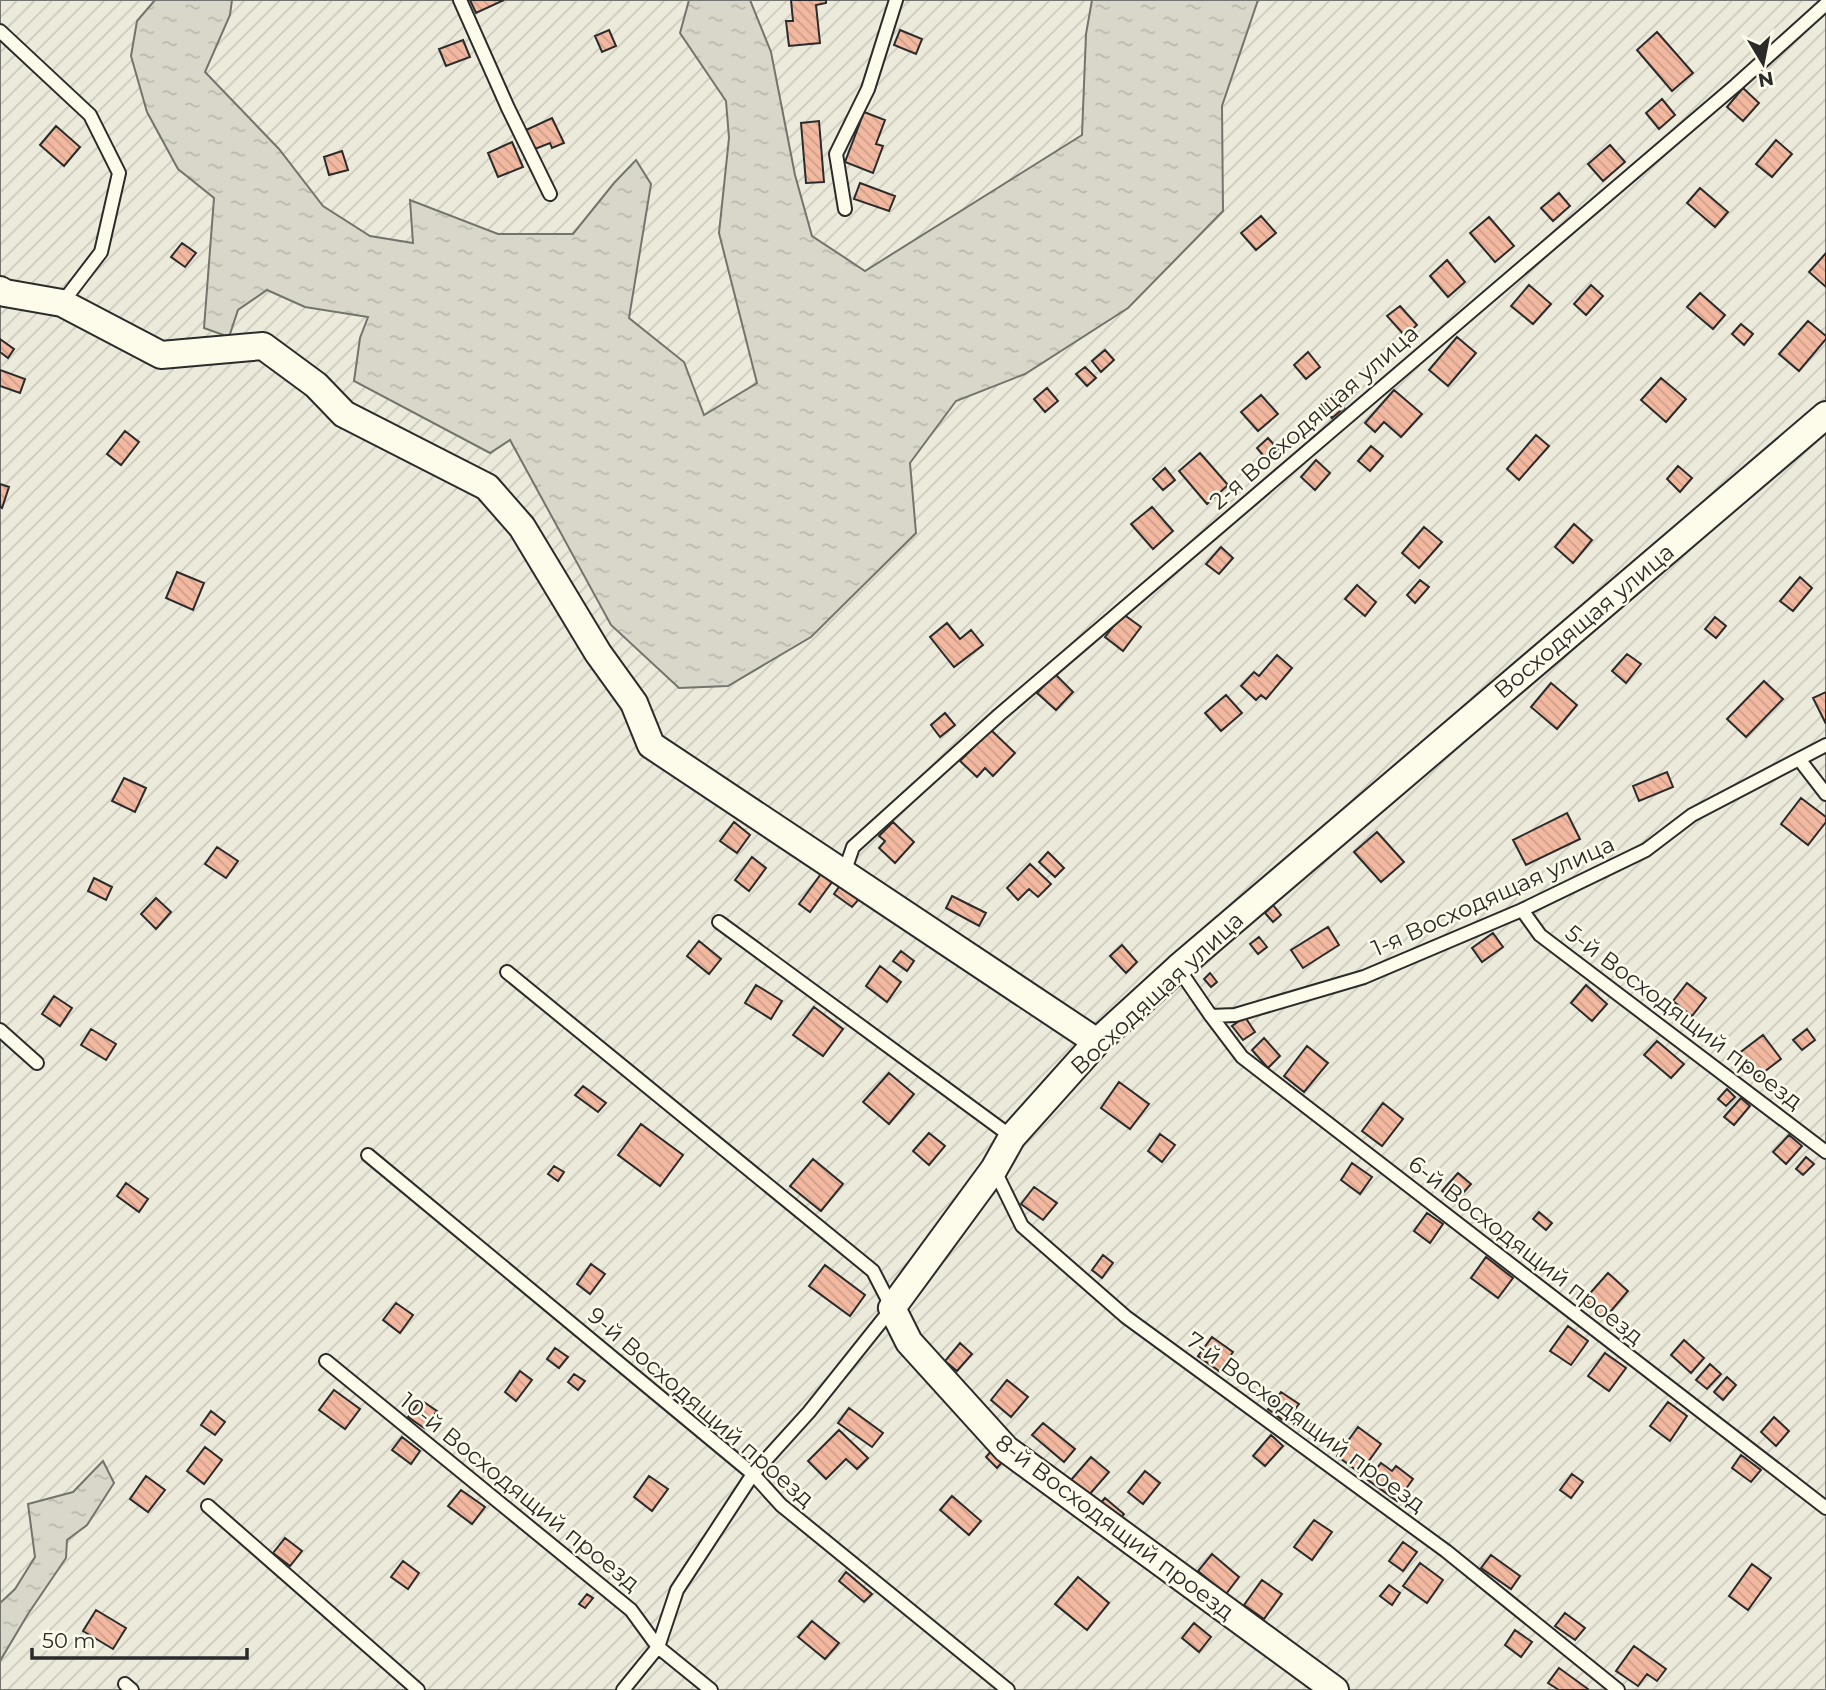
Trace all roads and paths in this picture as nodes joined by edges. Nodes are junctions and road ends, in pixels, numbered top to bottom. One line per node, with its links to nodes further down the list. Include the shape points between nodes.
1 (460, 0): 5 (lane)
2 (896, 0): 6 (lane, via 868,89 836,154)
3 (1826, 4): 13 (lane, 2-я Восходящая улица, via 999,715 853,847)
4 (0, 31): 8 (lane, via 90,115 119,173 102,252)
5 (550, 194)
6 (845, 209)
7 (0, 290): 8 (street)
8 (62, 303): 13 (street, via 161,355 263,346 316,385 344,414 487,488 522,527 598,653 634,703 650,745)
9 (1826, 415): 16 (street, Восходящая улица)
10 (1826, 745): 11 (lane, 1-я Восходящая улица)
11 (1798, 759): 12 (lane); 14 (lane, 1-я Восходящая улица, via 1692,816 1647,850)
12 (1826, 794)
13 (844, 873): 20 (street)
14 (1522, 911): 18 (lane, 1-я Восходящая улица, via 1364,977 1235,1014); 23 (lane, 5-й Восходящий проезд, via 1540,935)
15 (719, 922): 22 (lane)
16 (1178, 968): 18 (lane); 20 (street, Восходящая улица)
17 (507, 972): 26 (lane, via 873,1271)
18 (1211, 1016): 30 (lane, 6-й Восходящий проезд, via 1242,1057)
19 (0, 1030): 21 (lane)
20 (1097, 1042): 22 (street, Восходящая улица)
21 (37, 1063)
22 (1012, 1137): 25 (street, Восходящая улица)
23 (1826, 1152)
24 (368, 1155): 28 (lane, 9-й Восходящий проезд)
25 (994, 1169): 26 (street, Восходящая улица); 37 (lane, 7-й Восходящий проезд, via 1022,1226 1126,1317 1446,1551)
26 (892, 1308): 28 (lane, Восходящая улица); 36 (street, 8-й Восходящий проезд, via 909,1342 1006,1449)
27 (326, 1362): 31 (lane, 10-й Восходящий проезд, via 631,1610)
28 (753, 1474): 31 (lane, Восходящая улица, via 677,1590); 35 (lane, 9-й Восходящий проезд, via 781,1505)
29 (208, 1506): 32 (lane)
30 (1826, 1508)
31 (658, 1647): 33 (lane, Восходящая улица); 34 (lane, 10-й Восходящий проезд)
32 (418, 1690)
33 (623, 1690)
34 (711, 1690)
35 (1008, 1690)
36 (1335, 1690)
37 (1618, 1690)

